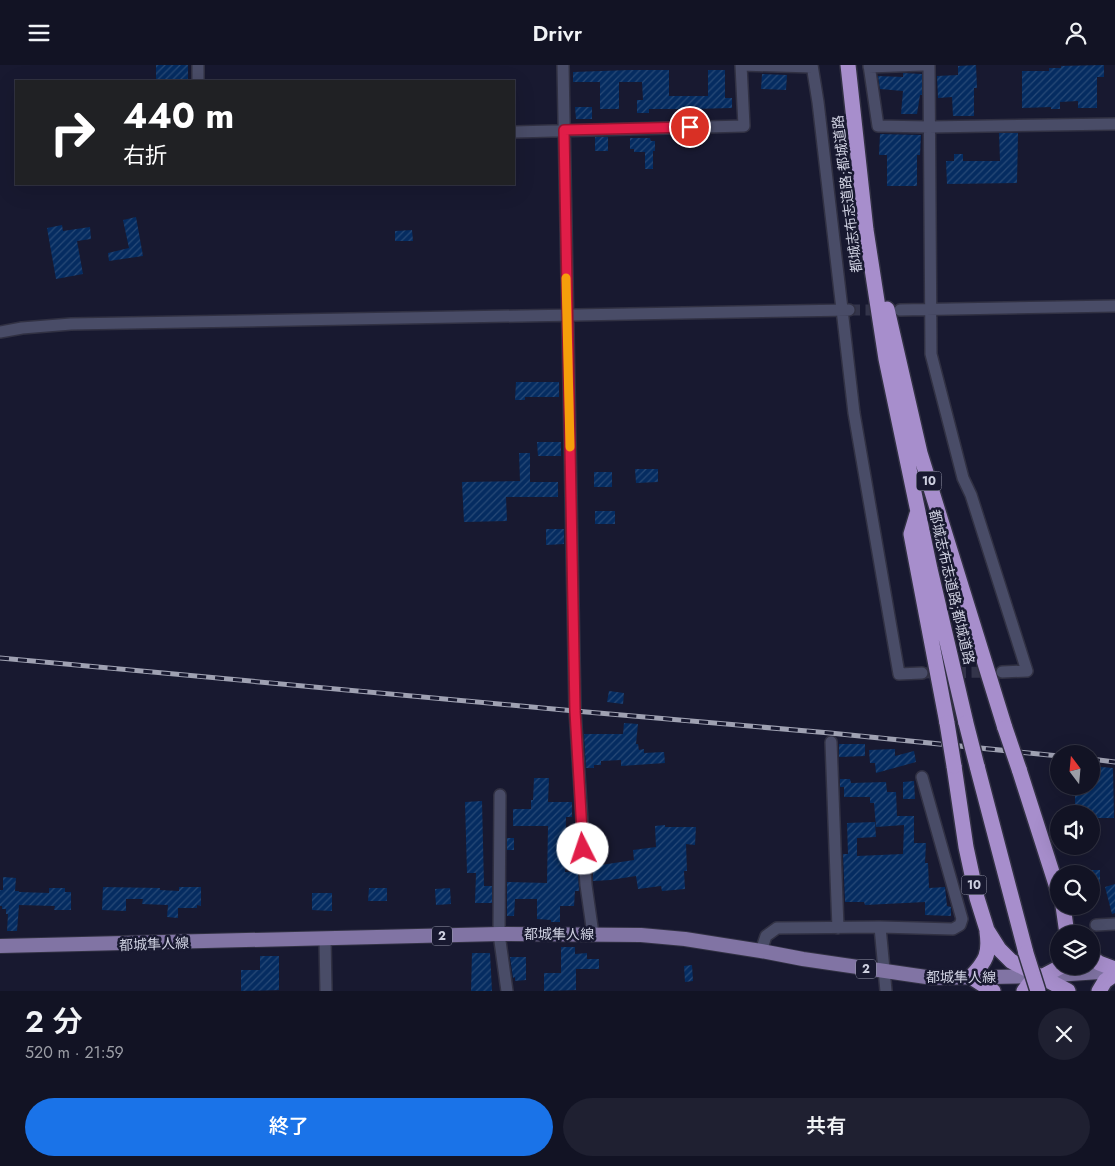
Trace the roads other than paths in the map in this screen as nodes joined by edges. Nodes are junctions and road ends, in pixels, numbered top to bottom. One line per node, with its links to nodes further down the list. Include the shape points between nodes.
1 (198, 65): 8 (street)
2 (563, 65): 11 (street)
3 (848, 65): 13 (highway, 都城志布志道路;都城道路 / 10)
4 (923, 65): 7 (street)
5 (929, 65): 10 (street)
6 (812, 66): 11 (street, via 741,65 744,126); 17 (street)
7 (869, 66): 10 (street, via 878,126)
8 (198, 80)
9 (1115, 124): 10 (street)
10 (929, 127): 16 (street)
11 (564, 130): 12 (street); 18 (street)
12 (515, 132)
13 (866, 231): 20 (highway, 都城志布志道路;都城道路 / 10, via 886,359); 26 (highway, 10, bridge, via 894,335 920,453)
14 (1115, 306): 16 (street)
15 (900, 309): 16 (street)
16 (932, 309): 21 (street, via 932,354 964,478 1028,671)
17 (845, 311): 18 (street); 22 (street, via 854,413 899,673)
18 (567, 315): 19 (street, via 71,324); 32 (street, via 575,711)
19 (0, 332)
20 (918, 510): 31 (highway, 10, bridge, via 911,534 947,723 966,847); 42 (highway, 都城志布志道路;都城道路 / 10, bridge, via 966,723 1026,953)
21 (1002, 671)
22 (922, 673)
23 (831, 742): 30 (street)
24 (922, 777): 29 (street, via 962,919 960,925 953,929)
25 (500, 795): 33 (street)
26 (1050, 865)
27 (1100, 925): 28 (street)
28 (1115, 925)
29 (880, 927): 30 (street); 38 (street)
30 (838, 928): 36 (street, via 777,928 766,936)
31 (987, 930): 41 (highway, 10, via 987,956); 42 (highway, 10, via 999,949)
32 (592, 934): 33 (main road, 都城隼人線 / 2); 36 (main road, 都城隼人線 / 2, via 685,939)
33 (500, 935): 34 (main road, 都城隼人線 / 2); 44 (street)
34 (326, 939): 35 (main road, 都城隼人線 / 2); 43 (street)
35 (0, 947)
36 (761, 951): 38 (main road, 都城隼人線 / 2)
37 (1100, 964): 39 (highway)
38 (884, 972): 41 (main road, 都城隼人線 / 2, via 933,978); 45 (street)
39 (1115, 972): 42 (main road, 都城隼人線 / 2); 49 (highway)
40 (1050, 974): 42 (highway)
41 (971, 977): 42 (main road, 都城隼人線 / 2); 46 (highway)
42 (1039, 984): 47 (highway, via 1030,983); 48 (highway, 10)
43 (326, 991)
44 (507, 991)
45 (886, 991)
46 (993, 991)
47 (1024, 991)
48 (1068, 991)
49 (1099, 991)

